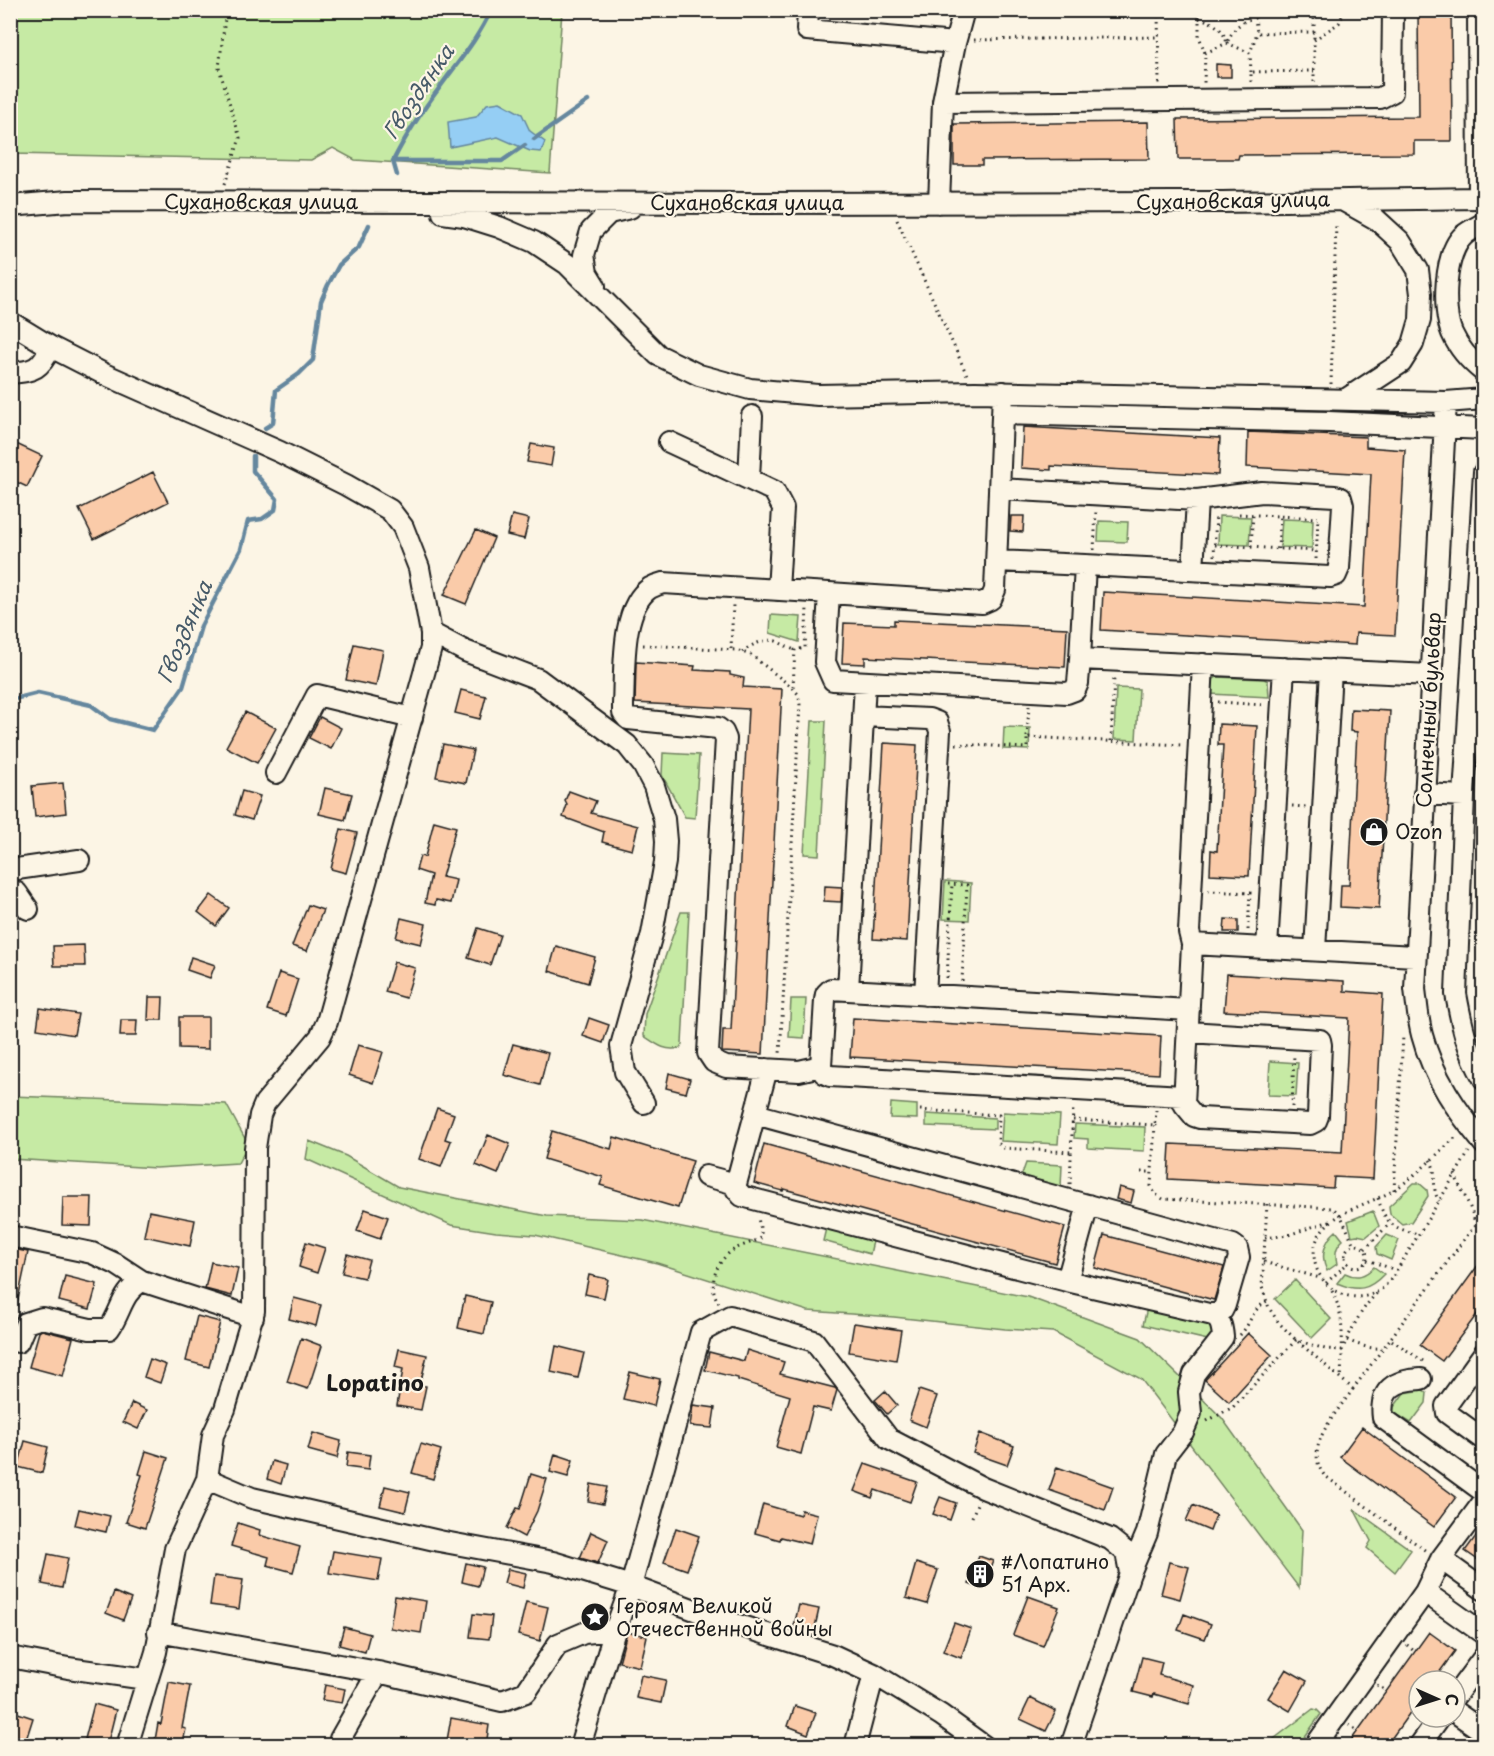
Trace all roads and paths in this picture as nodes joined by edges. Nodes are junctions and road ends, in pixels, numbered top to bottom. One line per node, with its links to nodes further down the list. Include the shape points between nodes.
1 (226, 10): 30 (path, via 219,68 240,138)
2 (808, 10): 17 (street, via 807,30)
3 (964, 10): 17 (street)
4 (1158, 10): 15 (path)
5 (1198, 10): 11 (path)
6 (1255, 10): 12 (path)
7 (1314, 10): 13 (path)
8 (1345, 10): 16 (path, via 1339,23)
9 (1393, 10): 24 (street, via 1392,92 1380,98)
10 (1478, 10): 28 (street)
11 (1199, 18): 18 (path, via 1220,28); 19 (path, via 1199,36)
12 (1255, 18): 14 (path); 18 (path, via 1242,22)
13 (1314, 32): 14 (path); 16 (path)
14 (1257, 33): 20 (path)
15 (1158, 37): 17 (path); 25 (path)
16 (1314, 40): 21 (path)
17 (955, 43): 27 (street)
18 (1227, 43): 19 (path); 20 (path)
19 (1205, 53): 26 (path)
20 (1250, 53): 22 (path)
21 (1314, 71): 22 (path); 24 (path)
22 (1251, 72): 23 (path)
23 (1251, 99): 24 (street); 26 (street)
24 (1314, 99)
25 (1159, 100): 26 (street); 27 (street)
26 (1203, 100)
27 (943, 102): 34 (street)
28 (1481, 198): 29 (street, Сухановская улица)
29 (1342, 200): 34 (street, Сухановская улица); 45 (street, via 1376,219 1400,241 1418,270 1421,294 1420,320 1413,344 1401,363)
30 (217, 202): 32 (street, Сухановская улица); 35 (street, Сухановская улица, via 68,201)
31 (650, 202): 32 (street, Сухановская улица); 33 (street, Сухановская улица); 38 (street, via 609,213 591,231 584,255 588,273)
32 (384, 203): 38 (street, via 464,216 534,242 567,264)
33 (896, 203): 34 (street, Сухановская улица); 43 (path, via 897,219)
34 (939, 203)
35 (10, 206)
36 (1484, 223): 41 (street, via 1462,237 1448,265 1446,299 1451,331 1467,359)
37 (1336, 224): 45 (path)
38 (604, 301): 43 (street, via 658,355 699,375 750,389 818,395)
39 (10, 322): 40 (street)
40 (51, 347): 42 (street, via 36,368); 74 (street, via 280,452 390,510 403,527 419,568)
41 (1484, 372)
42 (10, 373)
43 (975, 392): 44 (street)
44 (1003, 393): 45 (street); 48 (street)
45 (1338, 399): 47 (street)
46 (1484, 399): 47 (street)
47 (1446, 402): 50 (street, Солнечный бульвар)
48 (1003, 414): 50 (street); 55 (street)
49 (752, 416): 54 (street)
50 (1444, 427): 51 (street); 85 (street, Солнечный бульвар)
51 (1484, 429)
52 (669, 442): 54 (street)
53 (1484, 472): 75 (street, Солнечный бульвар)
54 (749, 479): 70 (street, via 774,491 783,508)
55 (1000, 489): 56 (street); 66 (street)
56 (1097, 494): 57 (street); 67 (path)
57 (1197, 500): 58 (street); 68 (street)
58 (1220, 508): 62 (path); 69 (street, via 1262,492 1341,498 1340,568 1330,577)
59 (1235, 514): 60 (path)
60 (1253, 515): 61 (path); 63 (path)
61 (1280, 516): 64 (path); 65 (path, via 1318,518)
62 (1215, 545): 63 (path); 68 (path)
63 (1251, 547): 64 (path)
64 (1278, 549): 65 (path)
65 (1317, 550): 69 (path)
66 (996, 561): 67 (street); 72 (street, via 995,590 991,599 982,603)
67 (1089, 565): 68 (street); 80 (street)
68 (1203, 571): 69 (street)
69 (1315, 576)
70 (778, 590): 71 (street); 76 (street, via 663,583 649,589 638,602)
71 (808, 592): 72 (street); 78 (path, via 805,648)
72 (829, 593): 86 (street, via 827,670 837,681)
73 (733, 604): 77 (path)
74 (431, 633): 92 (street, via 431,648); 129 (street, via 465,651 538,679 627,745 654,786 664,819 665,862 652,934 621,1046 625,1072)
75 (1478, 640): 99 (street, Солнечный бульвар)
76 (626, 644): 77 (path); 124 (street, via 623,713 628,719 718,728 726,739 708,1053 714,1062 726,1067)
77 (731, 649): 79 (path)
78 (795, 650): 79 (path, via 767,641); 87 (path)
79 (742, 652): 87 (path)
80 (1080, 658): 81 (street); 88 (street, via 1075,690)
81 (1115, 660): 82 (street); 94 (path)
82 (1203, 664): 83 (street); 89 (street)
83 (1284, 668): 84 (street); 90 (street)
84 (1331, 670): 85 (street); 101 (street)
85 (1431, 675): 98 (street, Солнечный бульвар)
86 (865, 683): 88 (street); 91 (street)
87 (793, 688): 124 (path, via 800,705)
88 (1029, 691): 93 (path)
89 (1201, 701): 90 (path); 96 (street)
90 (1281, 706): 100 (street)
91 (863, 716): 95 (street, via 937,722); 117 (street)
92 (412, 718): 97 (street, via 317,695); 172 (street, via 327,1022 320,1037 265,1103 260,1115 255,1148)
93 (1027, 737): 94 (path); 95 (path, via 1026,748)
94 (1111, 741): 96 (path)
95 (939, 744): 104 (street)
96 (1199, 746): 107 (street)
97 (276, 773)
98 (1424, 794): 99 (street); 115 (street, Солнечный бульвар)
99 (1464, 796): 125 (street, Солнечный бульвар, via 1456,994 1471,1056)
100 (1276, 805): 101 (path); 109 (street)
101 (1323, 808): 114 (street)
102 (79, 860): 103 (street)
103 (10, 870)
104 (931, 883): 105 (path); 118 (street)
105 (952, 884): 116 (path, via 947,978); 116 (path, via 967,885)
106 (10, 889): 110 (street, via 17,892)
107 (1191, 890): 108 (path); 111 (street)
108 (1250, 893): 109 (path); 112 (path)
109 (1270, 894): 113 (street)
110 (28, 909)
111 (1192, 944): 112 (street); 119 (street)
112 (1246, 947): 113 (street)
113 (1267, 948): 114 (street)
114 (1315, 950): 115 (street)
115 (1415, 956): 136 (street, Солнечный бульвар, via 1422,1034 1433,1067)
116 (962, 988): 118 (street); 119 (street)
117 (848, 990): 118 (street); 123 (street, via 831,989 826,994)
118 (925, 995)
119 (1189, 1010): 120 (street)
120 (1188, 1032): 122 (street); 128 (street)
121 (1403, 1036): 144 (path)
122 (1295, 1037): 133 (path); 133 (street, via 1316,1038 1322,1045 1318,1116 1310,1124)
123 (821, 1066): 124 (street, via 799,1071); 126 (street, via 831,1076)
124 (773, 1070): 131 (street)
125 (1483, 1075)
126 (1074, 1090): 127 (street); 132 (path)
127 (1156, 1095): 128 (street); 134 (path)
128 (1183, 1096): 133 (street, via 1189,1111 1200,1118)
129 (644, 1103)
130 (920, 1110): 137 (path, via 999,1114 998,1143 1003,1148)
131 (755, 1114): 143 (street); 147 (street)
132 (1073, 1120): 134 (path); 137 (path)
133 (1291, 1123)
134 (1155, 1125): 140 (path)
135 (1455, 1138): 138 (path)
136 (1476, 1148): 141 (path)
137 (1071, 1152): 147 (path)
138 (1430, 1160): 144 (path); 148 (path, via 1435,1172 1434,1194)
139 (1141, 1172): 140 (path)
140 (1152, 1172): 149 (path, via 1151,1186 1163,1199)
141 (1455, 1174): 148 (path); 154 (path)
142 (706, 1176): 143 (street)
143 (736, 1184): 146 (street, via 738,1193)
144 (1394, 1190): 145 (path)
145 (1378, 1198): 152 (path); 153 (path)
146 (758, 1200): 166 (street); 171 (path, via 762,1237 725,1257 715,1272 716,1300)
147 (1069, 1200): 150 (street)
148 (1439, 1201): 155 (path)
149 (1266, 1204): 152 (path, via 1333,1208); 157 (path)
150 (1088, 1205): 166 (street); 170 (street, via 1237,1248 1239,1257 1225,1305)
151 (1484, 1213): 154 (path)
152 (1339, 1217): 157 (path, via 1288,1235); 158 (path); 164 (path, via 1322,1232 1314,1251 1317,1272)
153 (1390, 1223): 155 (path); 159 (path)
154 (1475, 1224): 173 (path)
155 (1419, 1234): 163 (path)
156 (10, 1236): 165 (street, via 92,1253 116,1263)
157 (1265, 1238): 161 (path)
158 (1354, 1245): 159 (path); 162 (path, via 1347,1249)
159 (1365, 1249): 160 (path)
160 (1367, 1260): 162 (path, via 1359,1267); 163 (path)
161 (1264, 1262): 164 (path); 174 (path, via 1262,1287 1269,1308)
162 (1348, 1263): 167 (path)
163 (1396, 1270): 169 (path)
164 (1322, 1278): 167 (path)
165 (142, 1281): 172 (street); 176 (street, via 131,1288 109,1329 90,1329 42,1318 26,1323)
166 (1067, 1281): 170 (street)
167 (1326, 1283): 168 (path)
168 (1331, 1289): 169 (path, via 1348,1297 1366,1297); 178 (path, via 1341,1318)
169 (1381, 1290): 175 (path, via 1367,1303)
170 (1213, 1315): 189 (street, via 1222,1325 1223,1337 1194,1374 1191,1413 1166,1454 1147,1533)
171 (730, 1316): 189 (street, via 814,1341 889,1439 983,1488 1110,1539 1126,1552); 190 (street, via 701,1332)
172 (253, 1317): 185 (street, via 213,1436)
173 (1390, 1339): 177 (path); 180 (path)
174 (1296, 1340): 178 (path); 181 (path); 183 (path, via 1233,1407)
175 (1347, 1340): 177 (path); 178 (path)
176 (18, 1342)
177 (1384, 1348): 182 (path)
178 (1342, 1350): 181 (path)
179 (1484, 1353): 184 (street, via 1446,1406 1447,1413)
180 (1423, 1370): 186 (street, via 1394,1384 1382,1406 1383,1418)
181 (1341, 1378): 182 (path)
182 (1353, 1389): 188 (path, via 1319,1437 1319,1469)
183 (1201, 1426)
184 (1484, 1440)
185 (207, 1479): 190 (street, via 252,1498 553,1562); 194 (street, via 175,1549)
186 (1484, 1492)
187 (1484, 1501): 188 (street)
188 (1441, 1560): 191 (street); 192 (street)
189 (1130, 1573): 210 (street)
190 (631, 1586): 193 (street); 199 (street, via 832,1655)
191 (1484, 1590)
192 (1425, 1592): 195 (street); 211 (street)
193 (615, 1630): 198 (street, via 584,1633 558,1644 526,1692 502,1701); 207 (street)
194 (158, 1632): 198 (street); 200 (street, via 156,1652)
195 (1484, 1634)
196 (1484, 1656): 201 (street)
197 (10, 1657): 200 (street)
198 (378, 1672): 206 (street)
199 (874, 1674): 208 (street); 209 (street)
200 (146, 1678): 205 (street)
201 (1467, 1679)
202 (1467, 1720): 204 (street)
203 (1431, 1729): 212 (street)
204 (1484, 1732)
205 (127, 1746)
206 (339, 1746)
207 (580, 1746)
208 (855, 1746)
209 (984, 1746)
210 (1071, 1746)
211 (1315, 1746)
212 (1419, 1746)

